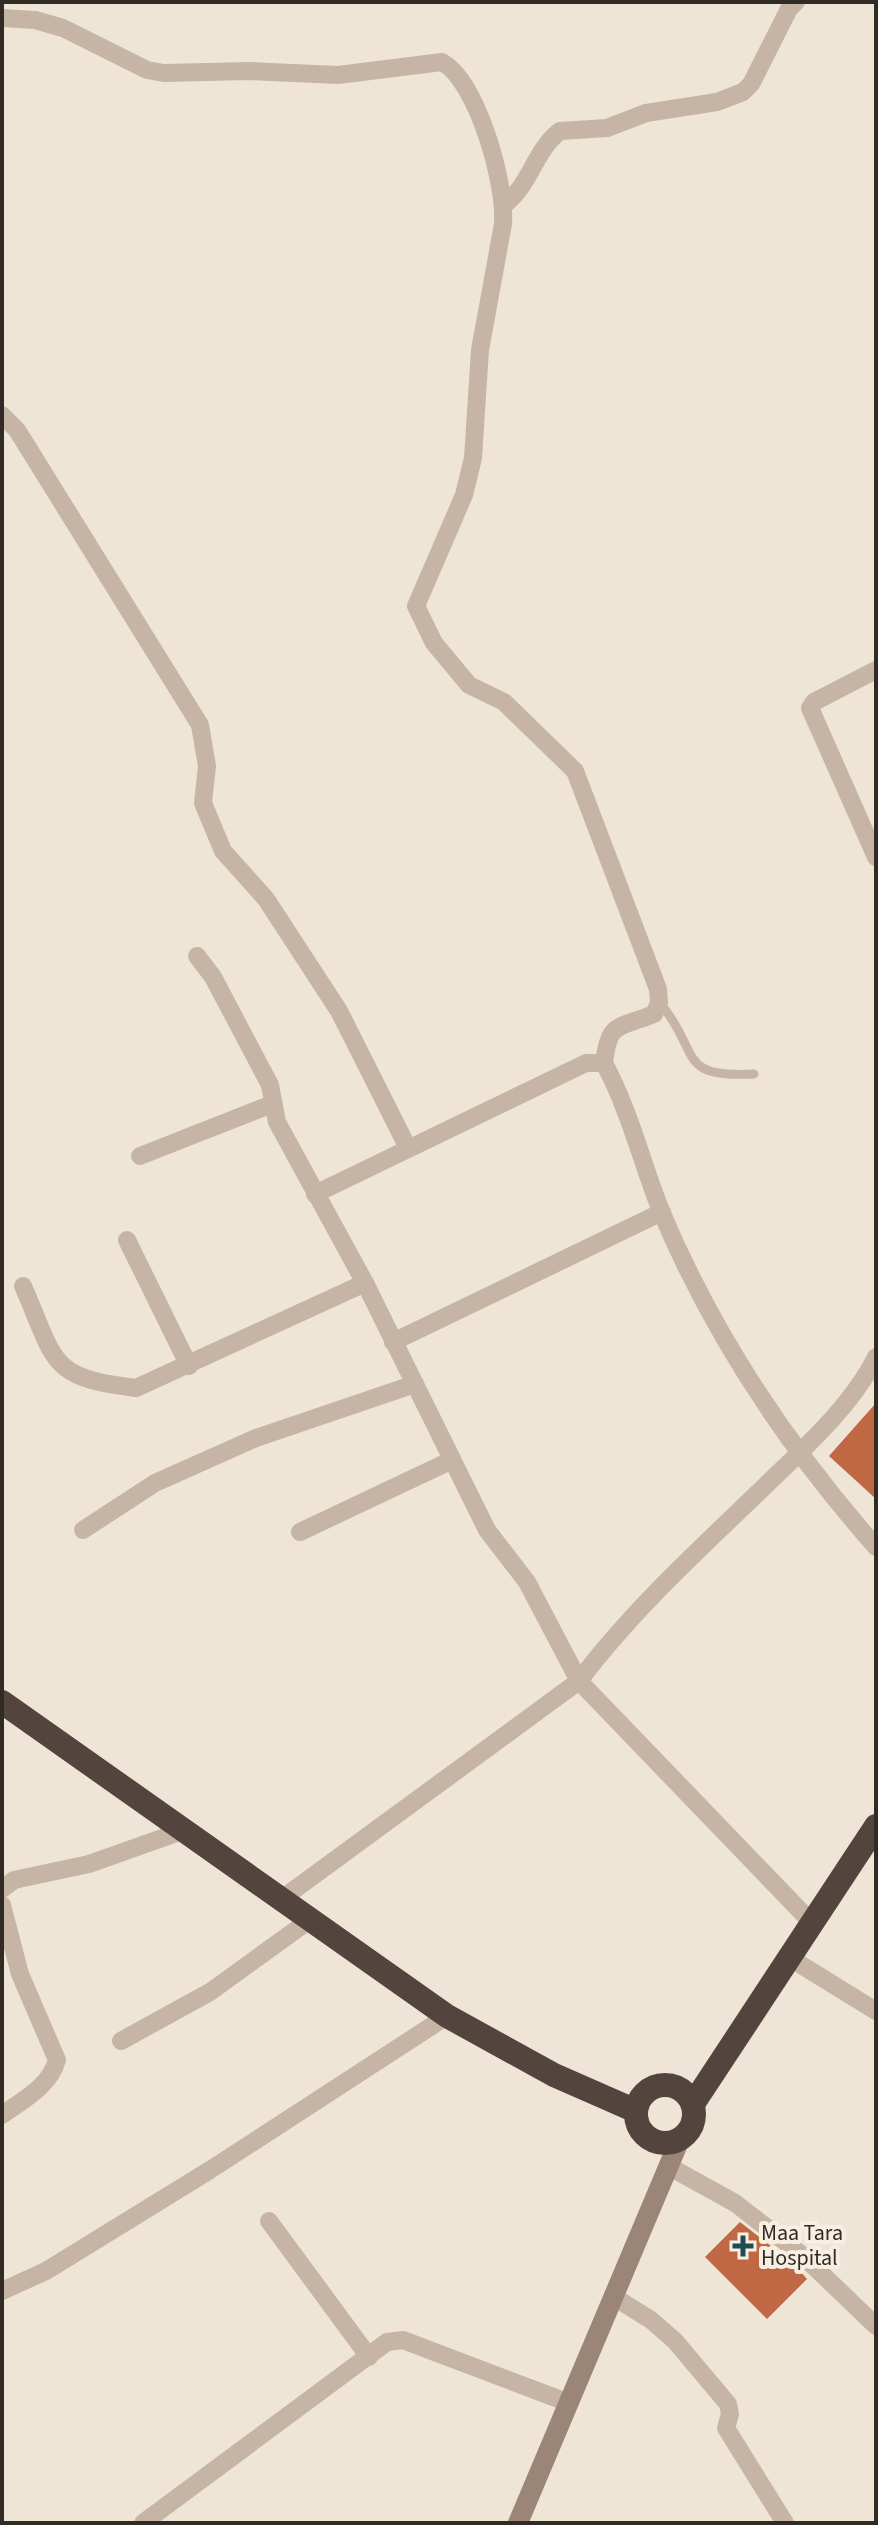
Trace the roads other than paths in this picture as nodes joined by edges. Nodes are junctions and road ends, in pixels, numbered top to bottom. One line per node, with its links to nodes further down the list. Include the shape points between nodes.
1 (796, 2): 3 (street, via 743,92 717,102 646,113 607,128 560,131 541,150 523,189)
2 (2, 18): 3 (street, via 63,28 147,70 164,73 338,75 442,62 466,85)
3 (505, 204): 8 (street, via 480,350 473,458 464,495 416,606 434,643 469,685 513,709 575,771)
4 (2, 415): 12 (street, via 17,430 200,725 207,766 203,803 223,851 266,899 339,1011)
5 (876, 670): 6 (street, via 810,708)
6 (876, 857)
7 (197, 956): 11 (street, via 270,1085)
8 (659, 1003): 9 (street, via 654,1014 612,1030); 10 (lane, via 706,1073)
9 (604, 1063): 12 (street, via 586,1063); 15 (street)
10 (754, 1074)
11 (272, 1104): 13 (street); 14 (street)
12 (408, 1148): 14 (street)
13 (140, 1156)
14 (315, 1194): 17 (street)
15 (662, 1212): 19 (street); 23 (street, via 725,1341)
16 (127, 1240): 21 (street)
17 (365, 1283): 19 (street); 21 (street)
18 (23, 1286): 21 (street, via 57,1362 68,1373 99,1384 136,1388)
19 (393, 1342): 22 (street)
20 (876, 1357): 23 (street)
21 (189, 1366)
22 (415, 1384): 24 (street); 25 (street, via 256,1438 155,1483)
23 (798, 1454): 27 (street); 28 (street, via 611,1639)
24 (450, 1461): 26 (street); 28 (street, via 493,1540 527,1582)
25 (83, 1530)
26 (300, 1532)
27 (873, 1537)
28 (579, 1681): 33 (street); 36 (street)
29 (2, 1702): 31 (highway)
30 (876, 1826): 36 (highway)
31 (185, 1830): 32 (street, via 89,1864 14,1880); 33 (highway)
32 (2, 1889)
33 (283, 1898): 35 (highway)
34 (2, 1905): 43 (street, via 20,1974 57,2060 39,2088)
35 (311, 1919): 39 (highway); 40 (street, via 210,1992)
36 (813, 1924): 37 (highway)
37 (790, 1958): 38 (street); 41 (highway)
38 (876, 2011)
39 (447, 2016): 42 (highway, via 554,2075); 47 (street, via 210,2170 46,2271)
40 (121, 2041)
41 (693, 2104): 42 (highway, via 675,2086 662,2085 640,2098); 44 (highway, via 694,2117)
42 (636, 2111): 44 (highway, via 644,2135 655,2142)
43 (2, 2115)
44 (680, 2139): 45 (main road)
45 (668, 2166): 48 (main road); 49 (street, via 735,2203 802,2255)
46 (269, 2221): 50 (street)
47 (2, 2291)
48 (614, 2297): 51 (main road); 54 (street, via 675,2341 724,2398 730,2414 726,2428)
49 (876, 2326)
50 (369, 2357): 51 (street, via 387,2342 403,2340); 52 (street)
51 (569, 2403): 53 (main road)
52 (143, 2523)
53 (518, 2523)
54 (785, 2523)

